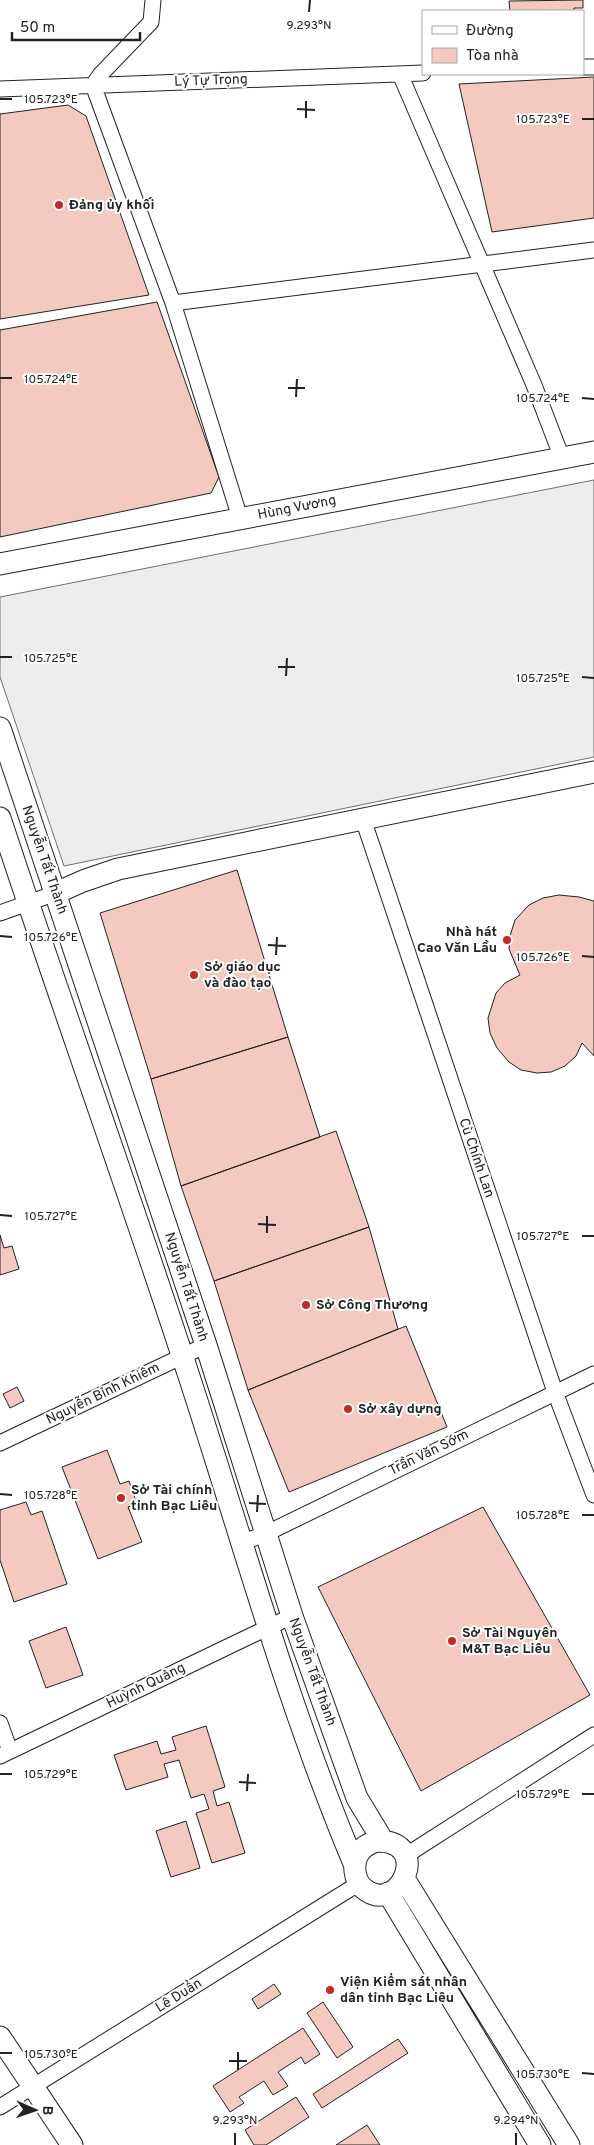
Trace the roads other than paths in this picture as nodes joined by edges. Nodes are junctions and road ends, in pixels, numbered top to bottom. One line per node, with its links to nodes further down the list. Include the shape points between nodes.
1 (153, 0): 4 (street, via 150,22)
2 (422, 73): 3 (street, Lý Tự Trọng)
3 (400, 74): 4 (street, Lý Tự Trọng); 7 (street)
4 (93, 85): 5 (street, Lý Tự Trọng); 8 (street)
5 (0, 88)
6 (594, 250): 7 (street)
7 (481, 266): 8 (street); 10 (street, via 534,385)
8 (173, 303): 11 (street)
9 (594, 452): 10 (street, Hùng Vương)
10 (562, 458): 11 (street, Hùng Vương)
11 (240, 518): 12 (street, Hùng Vương)
12 (0, 564)
13 (0, 728): 17 (street, Nguyễn Tất Thành)
14 (594, 772): 16 (street)
15 (0, 818): 18 (street, Nguyễn Tất Thành)
16 (363, 819): 17 (street, via 118,869); 25 (street, Cù Chính Lan)
17 (56, 893): 18 (street); 20 (street, Nguyễn Tất Thành)
18 (28, 903): 19 (street); 21 (street, Nguyễn Tất Thành)
19 (0, 913)
20 (128, 1110): 21 (street); 22 (street, Nguyễn Tất Thành)
21 (102, 1120): 23 (street, Nguyễn Tất Thành)
22 (206, 1345): 23 (street, Nguyễn Bỉnh Khiêm); 28 (street, Nguyễn Tất Thành)
23 (183, 1356): 26 (street, Nguyễn Bỉnh Khiêm); 29 (street, Nguyễn Tất Thành)
24 (594, 1374): 25 (street, Trần Văn Sớm)
25 (555, 1392): 27 (street, Cù Chính Lan); 28 (street, Trần Văn Sớm)
26 (0, 1443)
27 (594, 1495)
28 (265, 1534): 29 (street, Trần Văn Sớm); 30 (street, Nguyễn Tất Thành)
29 (241, 1542): 31 (street, Nguyễn Tất Thành)
30 (292, 1616): 31 (street, Huỳnh Quảng); 35 (street, Nguyễn Tất Thành, via 357,1798)
31 (268, 1627): 34 (street, Huỳnh Quảng); 37 (street, Nguyễn Tất Thành)
32 (0, 1723): 34 (street)
33 (594, 1735): 36 (street)
34 (5, 1753)
35 (383, 1841): 36 (street, Nguyễn Tất Thành, via 397,1845); 37 (street, via 375,1841 359,1852)
36 (406, 1856): 38 (street)
37 (357, 1875): 39 (street, via 367,1891 377,1895); 41 (street, Lê Duẩn)
38 (405, 1880): 39 (street, via 398,1889); 45 (street)
39 (388, 1893): 44 (street)
40 (0, 2038): 41 (street)
41 (32, 2088): 42 (street, Lê Duẩn); 43 (street)
42 (0, 2107)
43 (72, 2145)
44 (540, 2145)
45 (569, 2145)

